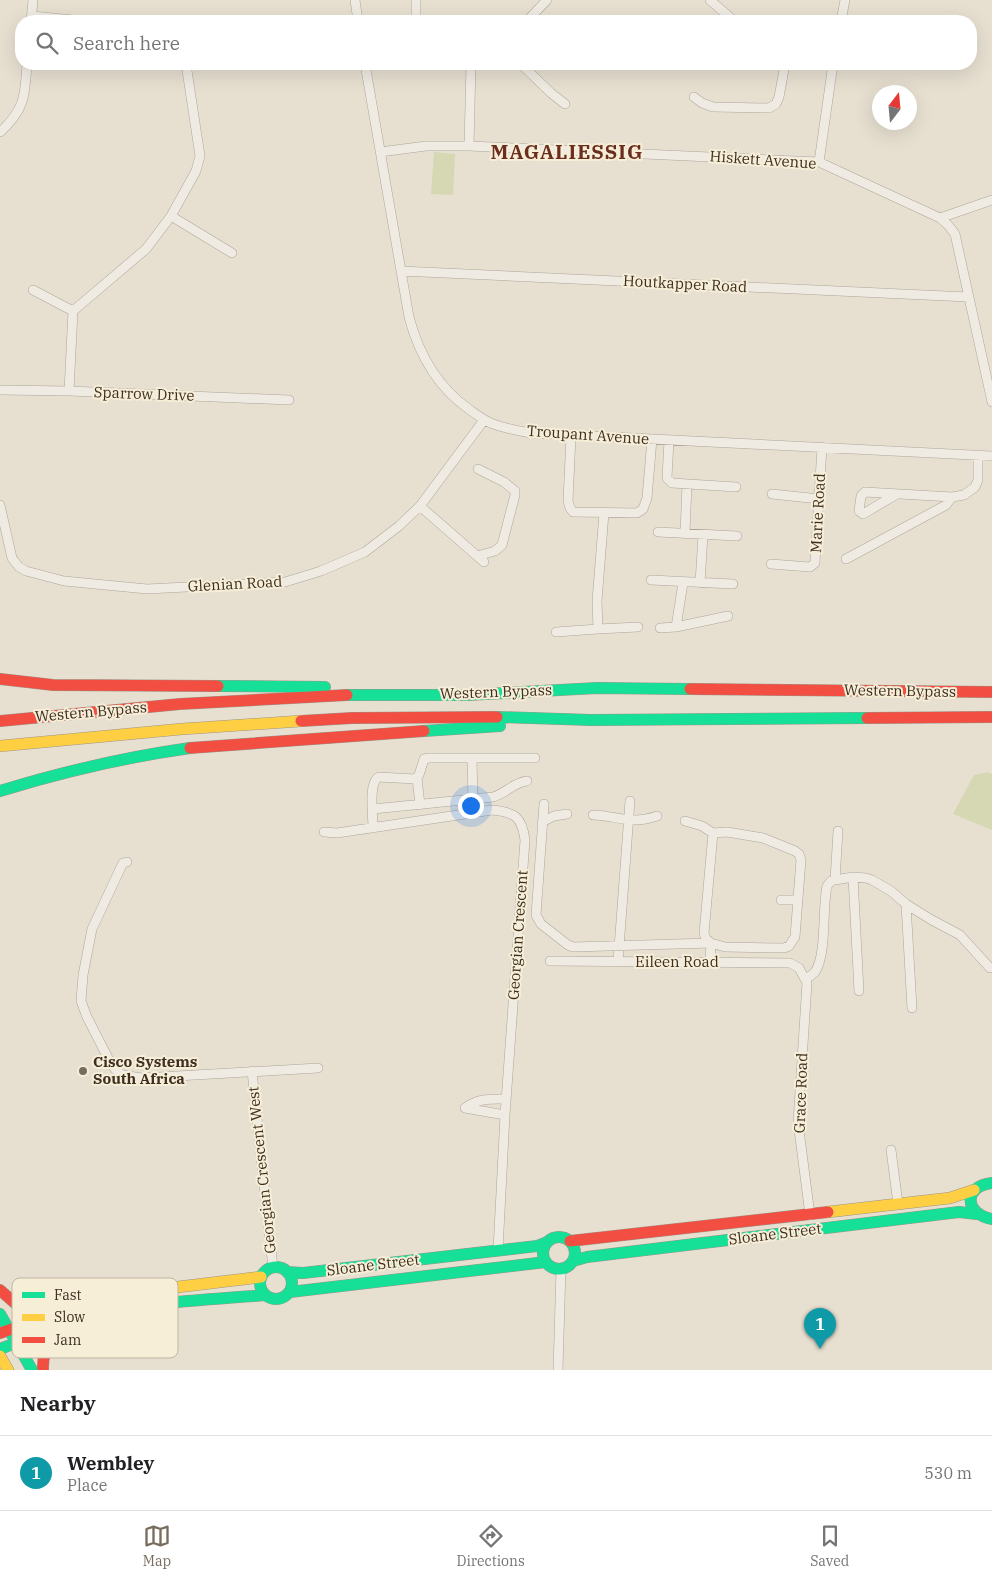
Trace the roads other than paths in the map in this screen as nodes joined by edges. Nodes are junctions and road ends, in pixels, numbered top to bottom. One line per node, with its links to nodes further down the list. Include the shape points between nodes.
1 (33, 0): 7 (street)
2 (355, 0): 8 (street)
3 (416, 0): 9 (street)
4 (547, 0): 10 (street)
5 (845, 0): 12 (street)
6 (714, 1): 11 (street)
7 (32, 15)
8 (357, 15)
9 (416, 15)
10 (533, 15)
11 (728, 15)
12 (842, 15)
13 (27, 70): 22 (street, via 19,112)
14 (187, 70): 27 (street, via 200,156 196,171)
15 (366, 70): 24 (street, Troupant Avenue)
16 (471, 70): 23 (street)
17 (527, 70): 21 (street)
18 (784, 70): 20 (street, via 779,97 769,108 714,107)
19 (832, 70): 25 (street)
20 (694, 97)
21 (565, 104)
22 (0, 132)
23 (469, 146): 24 (street, Hiskett Avenue, via 426,146); 25 (street, Hiskett Avenue)
24 (380, 152): 30 (street, Troupant Avenue)
25 (819, 162): 28 (street, Hiskett Avenue)
26 (992, 200): 28 (street)
27 (171, 216): 29 (street); 33 (street, via 146,249)
28 (940, 218): 32 (street, Hiskett Avenue, via 955,234)
29 (232, 253)
30 (401, 271): 32 (street, Houtkapper Road); 38 (street, Troupant Avenue, via 409,317 425,360 452,396)
31 (33, 290): 33 (street)
32 (968, 297): 37 (street, Hiskett Avenue)
33 (73, 311): 35 (street)
34 (0, 390): 35 (street, Sparrow Drive)
35 (68, 391): 36 (street, Sparrow Drive)
36 (289, 400)
37 (992, 402)
38 (484, 420): 39 (street, Troupant Avenue, via 531,433); 53 (street, Glenian Road)
39 (571, 436): 40 (street, Troupant Avenue); 54 (street, via 568,506 573,512)
40 (652, 439): 41 (street, Troupant Avenue); 54 (street, via 647,498 643,509 638,513)
41 (669, 440): 42 (street, Troupant Avenue); 46 (street, via 667,478 672,483)
42 (822, 448): 43 (street, Troupant Avenue); 51 (street, Marie Road)
43 (978, 455): 44 (street, Troupant Avenue); 50 (street, via 975,486 964,495)
44 (992, 456)
45 (478, 469): 53 (street, via 504,482 515,495 502,545 496,551 481,559)
46 (687, 484): 47 (street); 56 (street)
47 (736, 487)
48 (772, 494): 51 (street)
49 (897, 494): 50 (street)
50 (952, 497): 59 (street, via 946,505)
51 (819, 499): 60 (street, Marie Road, via 813,566)
52 (0, 505): 53 (street, Glenian Road, via 12,558 26,571 64,581 147,589 285,582 305,577 365,552)
53 (420, 506)
54 (604, 513): 69 (street)
55 (658, 532): 56 (street)
56 (685, 534): 57 (street)
57 (703, 535): 58 (street); 63 (street)
58 (737, 536)
59 (846, 559)
60 (771, 564)
61 (651, 580): 62 (street)
62 (684, 582): 63 (street); 67 (street)
63 (700, 583): 64 (street)
64 (733, 584)
65 (728, 616): 67 (street)
66 (638, 627): 69 (street)
67 (676, 627): 68 (street)
68 (660, 628)
69 (598, 629): 70 (street)
70 (556, 632)
71 (0, 679): 72 (main road, via 53,685)
72 (597, 688): 73 (main road, Western Bypass); 76 (main road, Western Bypass, via 180,704)
73 (992, 692)
74 (992, 717): 75 (main road, Western Bypass)
75 (591, 720): 77 (main road, Western Bypass, via 352,718); 82 (main road, via 197,747 102,762)
76 (0, 721)
77 (0, 746)
78 (472, 758): 79 (street); 80 (street, via 424,760); 83 (street)
79 (535, 758)
80 (417, 778): 86 (street); 87 (street, via 376,778 372,784)
81 (527, 781): 83 (street, via 517,782 503,794)
82 (0, 791)
83 (473, 800): 86 (street)
84 (630, 801): 91 (street)
85 (544, 804): 93 (street)
86 (420, 805): 87 (street)
87 (373, 809): 94 (street)
88 (567, 814): 93 (street)
89 (593, 815): 91 (street)
90 (657, 816): 91 (street)
91 (629, 820): 105 (street)
92 (685, 821): 97 (street)
93 (542, 822): 105 (street, via 537,919 570,946)
94 (373, 828): 96 (street, Georgian Crescent); 115 (street, Georgian Crescent, via 492,810 517,817 523,826)
95 (838, 831): 100 (street)
96 (324, 832)
97 (713, 832): 102 (street, via 757,837 799,854); 104 (street, via 704,933)
98 (127, 862): 114 (street, Georgian Crescent West, via 121,866 92,929 81,994 84,1009 109,1060 121,1074 134,1077)
99 (853, 877): 100 (street); 103 (street, via 872,880); 111 (street)
100 (835, 880): 110 (street, via 826,889 817,968 814,973)
101 (781, 900): 102 (street)
102 (798, 900): 104 (street, via 795,937 789,946 725,947)
103 (906, 904): 109 (street, via 960,935); 112 (street)
104 (710, 944): 105 (street); 108 (street)
105 (619, 945): 107 (street)
106 (550, 961): 107 (street, Eileen Road)
107 (618, 962): 108 (street, Eileen Road)
108 (710, 962): 110 (street, Eileen Road, via 790,963)
109 (990, 968)
110 (804, 975): 124 (street, Grace Road, via 807,983 798,1122)
111 (860, 991)
112 (912, 1008)
113 (318, 1068): 114 (street, Georgian Crescent West)
114 (252, 1071): 133 (street, Georgian Crescent West)
115 (506, 1099): 116 (street, Georgian Crescent); 116 (street, via 485,1099 466,1108)
116 (505, 1115): 130 (street, Georgian Crescent)
117 (891, 1150): 121 (street)
118 (992, 1183): 119 (main road, Sloane Street, via 984,1183)
119 (974, 1190): 120 (main road, Sloane Street); 123 (main road, via 971,1200)
120 (936, 1200): 121 (main road, Sloane Street); 122 (main road)
121 (898, 1204): 124 (main road, Sloane Street); 125 (main road, via 902,1211)
122 (944, 1214): 123 (main road, Sloane Street); 125 (main road, Sloane Street)
123 (977, 1214): 126 (main road, Sloane Street)
124 (810, 1215): 127 (main road, via 814,1223 857,1220); 128 (main road, Sloane Street)
125 (920, 1217): 127 (main road, Sloane Street)
126 (992, 1219)
127 (869, 1223): 131 (main road, Sloane Street)
128 (570, 1241): 129 (main road, via 556,1237); 131 (main road, via 575,1251)
129 (547, 1242): 130 (main road, Sloane Street); 132 (main road, via 543,1252)
130 (498, 1250): 135 (main road, Sloane Street, via 303,1273)
131 (573, 1261): 134 (main road)
132 (546, 1262): 134 (main road); 139 (main road, Sloane Street)
133 (273, 1268): 135 (main road); 136 (main road)
134 (561, 1269): 151 (street)
135 (287, 1272): 139 (main road, via 292,1281)
136 (261, 1277): 137 (main road); 140 (main road, via 260,1286)
137 (178, 1287)
138 (0, 1290): 141 (main road)
139 (290, 1292): 140 (main road, via 276,1299)
140 (265, 1295): 142 (main road)
141 (12, 1301)
142 (178, 1303)
143 (0, 1314): 144 (main road)
144 (5, 1332)
145 (12, 1345): 146 (main road)
146 (0, 1349)
147 (0, 1356): 149 (main road)
148 (25, 1358): 150 (main road)
149 (8, 1370)
150 (32, 1370)
151 (558, 1370)

